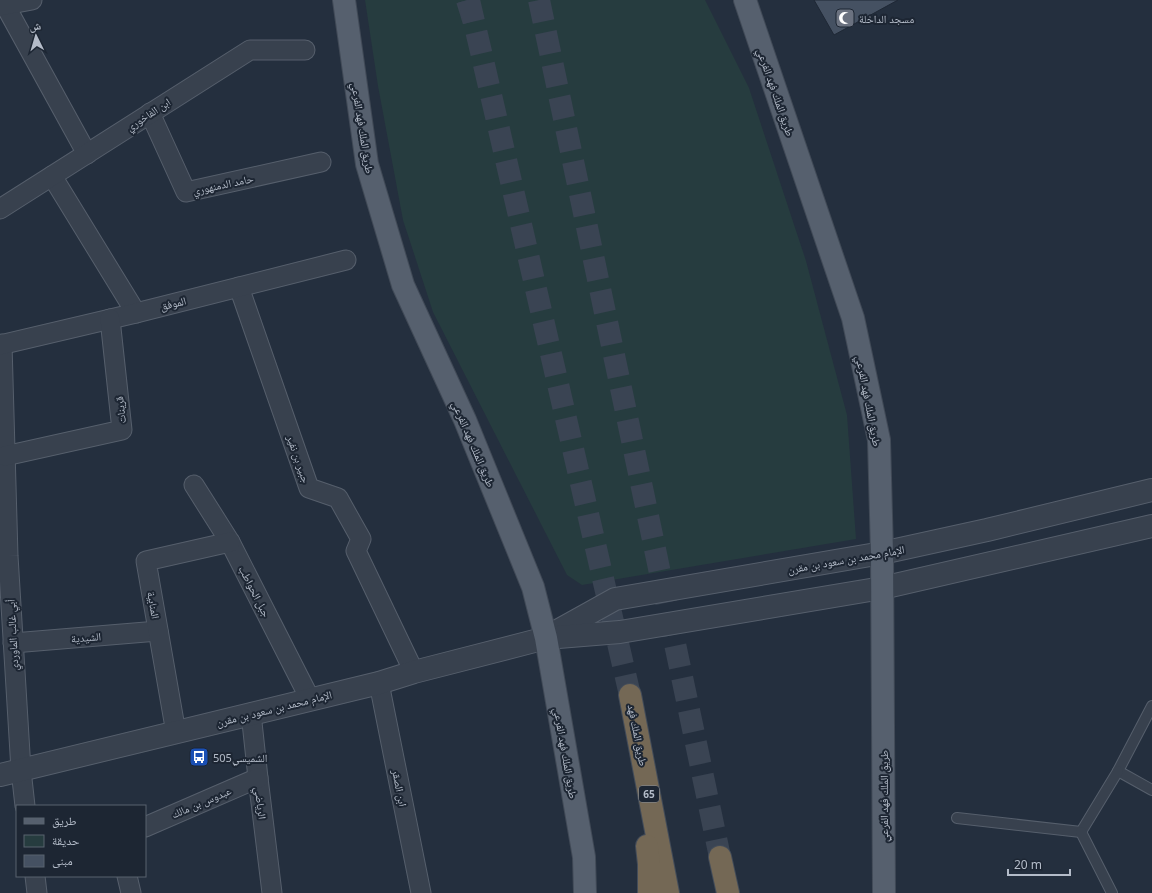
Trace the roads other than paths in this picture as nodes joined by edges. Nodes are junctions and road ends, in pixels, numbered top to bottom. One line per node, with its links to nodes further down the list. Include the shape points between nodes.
1 (32, 0): 4 (street)
2 (344, 0): 25 (main road, طريق الملك فهد الفرعي, via 367,164 403,286 465,420 527,572)
3 (745, 0): 21 (main road, طريق الملك فهد الفرعي, via 853,318 879,440)
4 (3, 6): 7 (street)
5 (306, 50): 6 (street, ابن الفاخوري, via 250,50)
6 (150, 113): 7 (street, ابن الفاخوري); 8 (street, حامد الدمنهوري, via 186,192)
7 (87, 154): 9 (street, ابن الفاخوري)
8 (321, 162)
9 (52, 176): 10 (street, ابن الفاخوري); 13 (street)
10 (0, 210)
11 (346, 260): 12 (street, الموفق)
12 (239, 287): 13 (street, الموفق); 27 (street, جبير بن نفير, via 309,488 338,498 361,539 356,551)
13 (136, 313): 14 (street, الموفق)
14 (110, 319): 15 (street, الموفق); 16 (street, قرينات, via 122,430)
15 (1, 345): 16 (street, أبي غالب الماوردي)
16 (5, 456): 22 (street, أبي غالب الماوردي)
17 (194, 485): 20 (street, جبل الحواطب)
18 (1152, 490): 21 (street, الإمام محمد بن سعود بن مقرن)
19 (1152, 526): 23 (street, الإمام محمد بن سعود بن مقرن)
20 (230, 542): 24 (street, المنابية, via 146,562); 30 (street, جبل الحواطب)
21 (882, 553): 23 (main road, طريق الملك فهد الفرعي); 25 (street, الإمام محمد بن سعود بن مقرن, via 615,598)
22 (4, 556): 26 (street, أبي غالب الماوردي)
23 (882, 588): 25 (street, الإمام محمد بن سعود بن مقرن, via 620,632); 56 (main road, طريق الملك فهد الفرعي)
24 (158, 631): 26 (street, الشيدية); 33 (street, المنابية)
25 (546, 638): 27 (street, الإمام محمد بن سعود بن مقرن); 42 (main road, طريق الملك فهد الفرعي)
26 (13, 643): 28 (street, أبي غالب الماوردي)
27 (414, 672): 29 (street, الإمام محمد بن سعود بن مقرن)
28 (8, 683): 35 (street, أبي غالب الماوردي)
29 (379, 683): 30 (street, الإمام محمد بن سعود بن مقرن); 49 (street, ابن الصقر)
30 (310, 699): 32 (street, الإمام محمد بن سعود بن مقرن)
31 (1152, 706): 34 (lane)
32 (251, 713): 33 (street, الإمام محمد بن سعود بن مقرن); 36 (street, الرياضي)
33 (176, 733): 35 (street, الإمام محمد بن سعود بن مقرن)
34 (1118, 771): 37 (lane); 41 (lane)
35 (10, 772): 38 (street, أبي غالب الماوردي)
36 (258, 778): 40 (street, عبدوس بن مالك); 48 (street, الرياضي)
37 (1152, 790)
38 (25, 805)
39 (957, 818): 41 (lane)
40 (146, 827)
41 (1081, 832): 57 (lane)
42 (584, 857): 50 (main road, طريق الملك فهد الفرعي); 51 (main road)
43 (720, 857): 54 (highway); 55 (main road)
44 (35, 877): 46 (street)
45 (127, 877): 47 (street)
46 (37, 893)
47 (131, 893)
48 (272, 893)
49 (421, 893)
50 (585, 893)
51 (591, 893)
52 (649, 893): 53 (highway, طريق الملك فهد / 65, via 649,864 630,695)
53 (668, 893)
54 (728, 893)
55 (732, 893)
56 (884, 893)
57 (1112, 893)

